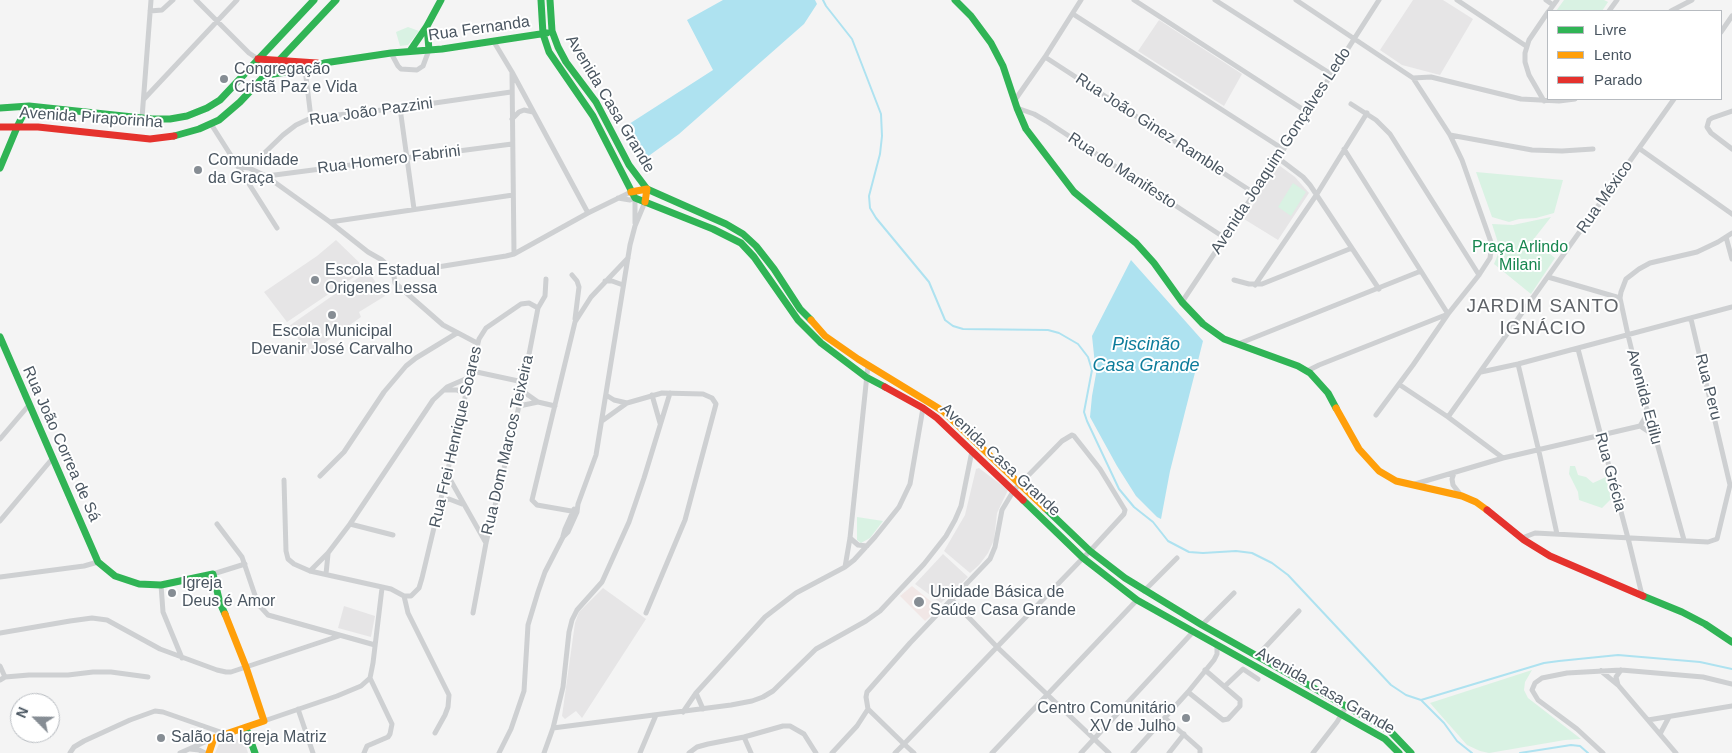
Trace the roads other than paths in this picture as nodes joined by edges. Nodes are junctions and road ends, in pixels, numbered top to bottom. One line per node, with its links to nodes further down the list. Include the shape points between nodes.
1 (151, 0): 21 (street)
2 (173, 0): 21 (street, via 162,10)
3 (196, 0): 26 (street)
4 (237, 0): 26 (street)
5 (314, 0): 39 (main road, Avenida Piraporinha)
6 (336, 0): 40 (main road, Avenida Piraporinha)
7 (441, 0): 28 (main road)
8 (541, 0): 31 (main road, Avenida Casa Grande)
9 (550, 0): 29 (main road, Avenida Casa Grande)
10 (955, 0): 52 (main road, via 992,43)
11 (1081, 0): 22 (street)
12 (1134, 0): 59 (street)
13 (1215, 0): 44 (street)
14 (1296, 0): 32 (street)
15 (1457, 0): 34 (street)
16 (1546, 0): 19 (street)
17 (1692, 0): 20 (street)
18 (1377, 1): 32 (street, Avenida Joaquim Gonçalves Ledo)
19 (1555, 2)
20 (1673, 10)
21 (150, 11): 48 (street)
22 (1073, 14): 38 (street); 69 (street)
23 (1547, 14): 25 (street)
24 (1732, 16): 30 (street)
25 (1544, 18): 27 (street); 34 (street)
26 (216, 21): 39 (street); 48 (street)
27 (1547, 22)
28 (427, 26): 35 (main road); 36 (main road)
29 (552, 31): 31 (main road, Rua Fernanda); 80 (main road, Avenida Casa Grande, via 566,62 596,102 629,165)
30 (1722, 31)
31 (543, 34): 33 (main road, Rua Fernanda); 84 (main road, Avenida Casa Grande, via 555,62 593,116)
32 (1355, 38): 44 (street, Avenida Joaquim Gonçalves Ledo); 46 (street)
33 (494, 42): 35 (main road, Rua Fernanda); 43 (street)
34 (1526, 46): 50 (street, via 1525,62 1529,75)
35 (429, 50): 36 (main road, Rua Fernanda); 37 (street, via 423,66 417,70 401,69)
36 (410, 51): 37 (main road, Rua Fernanda)
37 (391, 53): 41 (main road, Rua Fernanda)
38 (1046, 57): 52 (street); 81 (street, Rua João Ginez Ramble)
39 (258, 59): 40 (main road); 61 (main road, Avenida Piraporinha, via 220,100 206,108 178,118)
40 (280, 61): 41 (main road); 45 (main road, Avenida Piraporinha)
41 (324, 63): 42 (main road)
42 (305, 69): 45 (main road); 62 (street)
43 (512, 72): 47 (street); 58 (street)
44 (1331, 74): 59 (street, Avenida Joaquim Gonçalves Ledo)
45 (267, 75): 64 (main road, Avenida Piraporinha, via 233,109)
46 (1412, 78): 50 (street, via 1431,77 1511,97); 67 (street)
47 (511, 92): 55 (street, Rua João Pazzini); 63 (street)
48 (144, 99): 61 (street)
49 (1560, 100): 50 (street)
50 (1544, 101)
51 (1673, 101): 72 (street, Rua México)
52 (1016, 104): 94 (street, Rua do Manifesto); 111 (main road, via 1026,129 1074,192 1136,243)
53 (1351, 104): 60 (street)
54 (0, 108): 56 (main road, Avenida Piraporinha, via 28,106)
55 (400, 108): 62 (street, Rua João Pazzini); 74 (street)
56 (54, 109): 61 (main road, Avenida Piraporinha); 65 (main road, via 27,112)
57 (1732, 111): 73 (street, via 1712,118 1707,126)
58 (533, 112): 63 (street, via 524,110); 87 (street)
59 (1307, 112): 69 (street, Avenida Joaquim Gonçalves Ledo)
60 (1367, 113): 70 (street); 102 (street, via 1390,134)
61 (142, 118)
62 (311, 118): 78 (street, Rua João Pazzini, via 283,135)
63 (512, 119): 68 (street)
64 (211, 124): 65 (main road, Avenida Piraporinha, via 180,136 150,139); 76 (street)
65 (18, 125): 66 (main road, Avenida Piraporinha); 77 (main road)
66 (0, 127)
67 (1450, 136): 71 (street, via 1532,150); 102 (street, via 1466,170 1492,245 1490,258)
68 (512, 144): 74 (street, Rua Homero Fabrini); 83 (street)
69 (1283, 149): 75 (street, Avenida Joaquim Gonçalves Ledo)
70 (1344, 149): 82 (street); 99 (street)
71 (1593, 149)
72 (1640, 149): 88 (street); 103 (street, Rua México)
73 (1732, 149)
74 (407, 158): 79 (street, Rua Homero Fabrini); 86 (street)
75 (1278, 158): 81 (street, Avenida Joaquim Gonçalves Ledo); 82 (street, via 1303,177)
76 (239, 167): 78 (street); 91 (street)
77 (0, 168)
78 (249, 168): 79 (street)
79 (266, 176): 89 (street)
80 (647, 189): 84 (main road); 85 (main road); 124 (main road, Avenida Casa Grande, via 743,234 756,246 800,309 816,326 834,343)
81 (1254, 193): 94 (street, Avenida Joaquim Gonçalves Ledo)
82 (1317, 194): 95 (street); 108 (street)
83 (513, 195): 86 (street); 96 (street)
84 (633, 195): 85 (main road, Avenida Casa Grande); 87 (street, via 630,200 618,198); 90 (street)
85 (645, 202): 90 (street); 129 (main road, Avenida Casa Grande, via 713,229 741,244 808,332)
86 (414, 208): 89 (street)
87 (588, 213): 96 (street)
88 (1732, 214)
89 (330, 222): 100 (street, via 389,265)
90 (635, 226): 97 (street)
91 (277, 228)
92 (1732, 233): 93 (street)
93 (1726, 237): 98 (street); 110 (street, via 1697,252 1639,268 1626,279)
94 (1225, 238): 111 (street, Avenida Joaquim Gonçalves Ledo)
95 (1352, 248): 108 (street); 109 (street)
96 (514, 254): 100 (street)
97 (628, 257): 106 (street); 107 (street)
98 (1732, 259)
99 (1421, 271): 109 (street); 114 (street)
100 (394, 274): 117 (street, via 395,283 443,325)
101 (572, 275): 116 (street, via 579,287)
102 (1479, 275): 114 (street)
103 (1548, 278): 110 (street); 127 (street, Rua México)
104 (546, 279): 113 (street, Rua Dom Marcos Teixeira, via 545,296)
105 (1234, 280): 108 (street)
106 (605, 282): 107 (street, via 612,280); 116 (street)
107 (623, 285): 136 (street)
108 (1255, 285)
109 (1379, 289): 121 (street)
110 (1620, 298): 118 (street, Avenida Edilu)
111 (1182, 302): 121 (main road, via 1203,324)
112 (1732, 307): 115 (street)
113 (538, 308): 120 (street, Rua Frei Henrique Soares, via 529,303 521,304 486,328); 130 (street, Rua Dom Marcos Teixeira)
114 (1448, 314): 126 (street); 131 (street)
115 (1692, 319): 118 (street); 176 (street, Rua Peru, via 1730,485 1716,539 1708,542)
116 (575, 322): 142 (street)
117 (457, 333): 120 (street); 159 (street, via 406,366 376,403 344,452)
118 (1628, 335): 122 (street); 144 (street, Avenida Edilu)
119 (0, 337): 140 (main road, Rua João Correa de Sá)
120 (478, 343): 125 (street, Rua Frei Henrique Soares)
121 (1237, 344): 126 (main road)
122 (1578, 349): 123 (street); 150 (street, Rua Grécia)
123 (1518, 364): 127 (street); 153 (street)
124 (868, 365): 129 (street); 161 (main road, Avenida Casa Grande, via 943,411)
125 (472, 371): 128 (street, Rua Frei Henrique Soares); 130 (street)
126 (1307, 371): 162 (main road, via 1328,392 1368,460 1385,476)
127 (1481, 372): 146 (street, Rua México)
128 (470, 377): 132 (street, via 447,386); 135 (street, Rua Frei Henrique Soares)
129 (866, 377): 143 (main road, Avenida Casa Grande); 173 (street)
130 (523, 382): 133 (street, Rua Dom Marcos Teixeira)
131 (1400, 385): 145 (street); 146 (street)
132 (445, 390): 135 (street); 170 (street, via 426,409)
133 (521, 390): 138 (street); 141 (street, Rua Dom Marcos Teixeira)
134 (670, 393): 137 (street); 148 (street); 200 (street, via 703,394 715,401 716,409 685,520)
135 (465, 394): 158 (street, Rua Frei Henrique Soares)
136 (606, 395): 139 (street); 147 (street)
137 (652, 395): 139 (street); 148 (street)
138 (538, 402): 141 (street); 142 (street)
139 (627, 403): 147 (street)
140 (29, 405): 152 (street); 156 (main road, Rua João Correa de Sá)
141 (519, 406): 177 (street, Rua Dom Marcos Teixeira)
142 (555, 406): 167 (street, via 532,500 536,505)
143 (923, 408): 154 (main road, Avenida Casa Grande); 178 (street, via 910,484 899,507)
144 (1648, 410): 149 (street); 151 (street, Avenida Edilu)
145 (1376, 415)
146 (1448, 418): 155 (street)
147 (602, 421): 167 (street, via 593,467)
148 (660, 424): 239 (street, via 628,522 602,582 572,620 563,687)
149 (1640, 426): 150 (street); 151 (street)
150 (1601, 435): 153 (street); 175 (street, Rua Grécia)
151 (1655, 436): 176 (street, Avenida Edilu)
152 (0, 439)
153 (1539, 449): 155 (street); 171 (street)
154 (972, 451): 163 (main road, Avenida Casa Grande); 228 (street, via 961,506 951,528 924,564 880,611 816,649 763,697)
155 (1503, 458): 157 (street)
156 (52, 459): 168 (street); 183 (main road, Rua João Correa de Sá)
157 (1454, 472): 162 (street); 164 (street, via 1453,485)
158 (447, 474): 165 (street, Rua Frei Henrique Soares); 166 (street)
159 (320, 476)
160 (284, 480): 186 (street, via 288,559)
161 (1019, 484): 163 (street); 179 (main road, Avenida Casa Grande); 179 (street, via 1072,435 1086,450 1125,510)
162 (1412, 485): 164 (main road)
163 (1014, 490): 181 (main road, Avenida Casa Grande); 196 (street, via 1002,510 993,553)
164 (1462, 496): 174 (main road, via 1484,507)
165 (440, 503): 166 (street, via 450,499); 195 (street, Rua Frei Henrique Soares, via 419,588 411,596)
166 (463, 504): 177 (street)
167 (575, 511): 257 (street, via 538,592 528,625 524,691)
168 (0, 521)
169 (217, 524): 184 (street)
170 (350, 524): 172 (street); 180 (street)
171 (1557, 534): 174 (street, via 1535,533); 175 (street)
172 (393, 535)
173 (850, 538): 178 (street, via 858,545); 185 (street)
174 (1522, 538): 194 (main road, via 1592,576)
175 (1628, 538): 176 (street); 194 (street, Rua Grécia)
176 (1684, 540)
177 (486, 543): 199 (street, Rua Dom Marcos Teixeira)
178 (867, 546): 185 (street)
179 (1090, 551): 181 (street); 192 (main road, Avenida Casa Grande)
180 (328, 553): 186 (street); 188 (street)
181 (1083, 558): 197 (main road, Avenida Casa Grande); 208 (street)
182 (1177, 558): 192 (street)
183 (98, 562): 189 (street); 190 (main road, via 115,576 128,581)
184 (245, 564): 187 (street); 204 (street, via 258,604 268,615)
185 (845, 567): 224 (street, via 796,593 764,617)
186 (310, 571): 188 (street)
187 (213, 574): 190 (main road); 212 (main road, via 220,603)
188 (326, 574): 191 (street)
189 (0, 577)
190 (161, 585): 210 (street, via 163,612)
191 (382, 588): 195 (street); 206 (street)
192 (1144, 591): 201 (main road, Avenida Casa Grande)
193 (1234, 593): 201 (street)
194 (1642, 595): 205 (main road, via 1697,620)
195 (404, 596): 240 (street, via 408,613 449,695 448,707)
196 (951, 599): 208 (street); 229 (street, via 870,688 866,697)
197 (1137, 600): 202 (main road, Avenida Casa Grande); 225 (street)
198 (1300, 611): 209 (street)
199 (473, 613)
200 (646, 613)
201 (1202, 625): 209 (main road, Avenida Casa Grande)
202 (1193, 632): 207 (main road, Avenida Casa Grande); 246 (street)
203 (0, 633): 210 (street, via 92,618 107,620)
204 (339, 636): 206 (street); 212 (street)
205 (1732, 642)
206 (375, 644): 218 (street)
207 (1217, 645): 213 (street, via 1216,657); 232 (main road, Avenida Casa Grande)
208 (997, 647): 225 (street); 247 (street)
209 (1257, 656): 227 (main road, Avenida Casa Grande)
210 (182, 658): 212 (street, via 226,672)
211 (0, 666): 217 (street)
212 (246, 667): 237 (main road)
213 (1205, 670): 221 (street); 223 (street)
214 (1621, 670): 215 (street); 220 (street, via 1703,677); 222 (street, via 1616,677)
215 (1601, 671): 222 (street); 274 (street, via 1542,678 1535,682 1532,690 1538,700)
216 (148, 677): 217 (street, via 101,672)
217 (2, 678)
218 (370, 678): 230 (street, via 361,686); 256 (street, via 392,724 388,737 367,746)
219 (1258, 679): 221 (street, via 1242,670)
220 (1732, 684)
221 (1224, 686): 223 (street, via 1241,704 1226,720 1220,719)
222 (1618, 686): 236 (street)
223 (1188, 692): 235 (street)
224 (696, 693): 228 (street); 231 (street)
225 (1048, 694): 246 (street); 266 (street)
226 (1732, 706): 234 (street)
227 (1346, 707): 232 (street); 273 (main road, Avenida Casa Grande, via 1390,731)
228 (703, 709): 231 (street)
229 (868, 709): 247 (street); 263 (street)
230 (298, 710): 237 (street); 255 (street)
231 (683, 712): 233 (street)
232 (1342, 714): 271 (street); 272 (main road, Avenida Casa Grande, via 1385,739)
233 (656, 715): 239 (street); 259 (street)
234 (1669, 717): 236 (street); 243 (street)
235 (1165, 718): 242 (street); 269 (street)
236 (1648, 720): 243 (street)
237 (264, 721): 238 (main road)
238 (246, 728): 241 (main road); 254 (main road)
239 (553, 728): 258 (street)
240 (435, 733)
241 (226, 734): 245 (main road); 250 (street, via 155,712 116,726 74,747)
242 (1184, 734): 249 (street); 270 (street)
243 (1660, 734): 275 (street)
244 (744, 737): 260 (street, via 703,745); 261 (street); 262 (street, via 790,726 804,734)
245 (214, 738): 248 (street); 253 (main road)
246 (1095, 738): 267 (street); 268 (street)
247 (904, 744): 264 (street); 265 (street)
248 (189, 749): 251 (street); 252 (street)
249 (1200, 751)
250 (70, 753)
251 (180, 753)
252 (205, 753)
253 (209, 753)
254 (255, 753)
255 (314, 753)
256 (364, 753)
257 (499, 753)
258 (544, 753)
259 (640, 753)
260 (689, 753)
261 (752, 753)
262 (816, 753)
263 (832, 753)
264 (895, 753)
265 (914, 753)
266 (992, 753)
267 (1081, 753)
268 (1109, 753)
269 (1133, 753)
270 (1169, 753)
271 (1313, 753)
272 (1399, 753)
273 (1411, 753)
274 (1603, 753)
275 (1676, 753)

